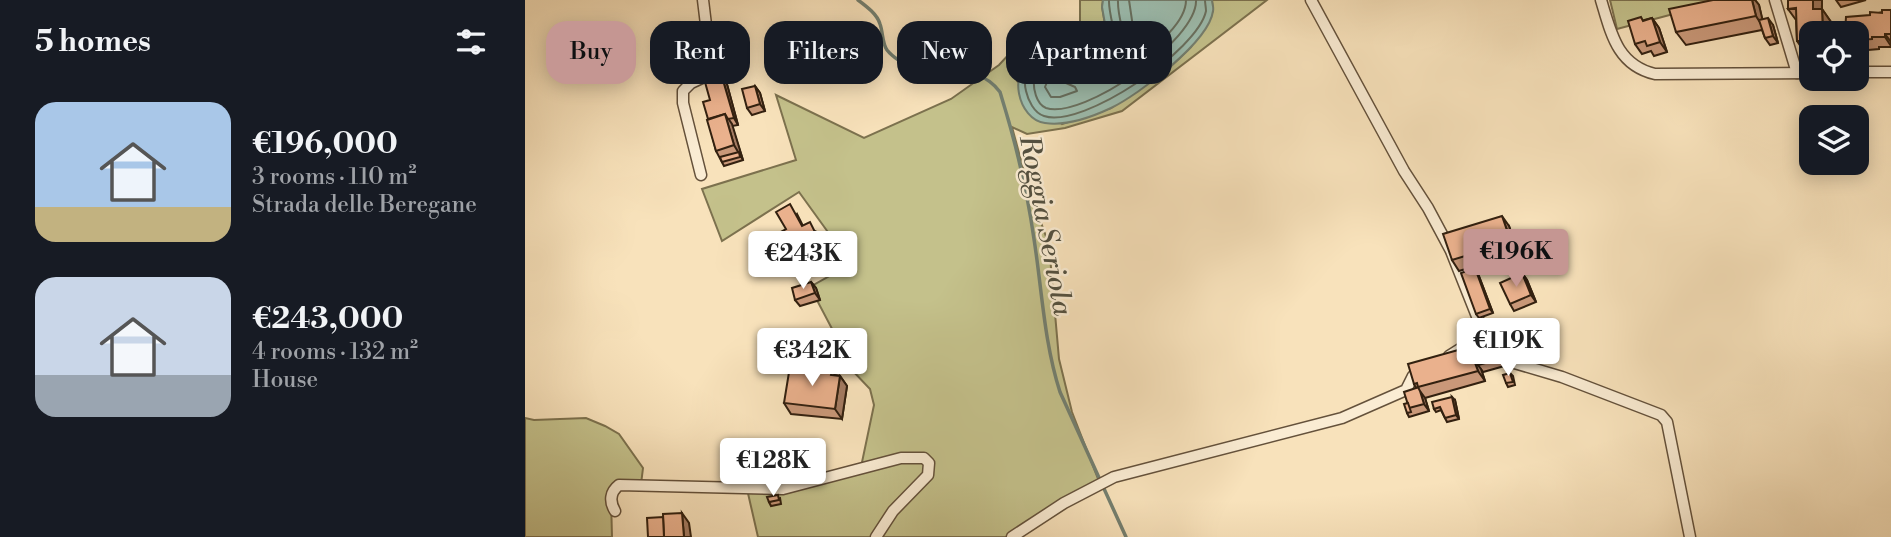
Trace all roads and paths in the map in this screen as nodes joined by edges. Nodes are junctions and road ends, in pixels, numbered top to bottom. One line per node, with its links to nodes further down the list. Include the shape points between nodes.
1 (703, 0): 8 (street, via 706,76 683,91)
2 (1311, 0): 9 (street, via 1451,251)
3 (1601, 0): 7 (street, via 1619,52 1643,71)
4 (1775, 0): 7 (street)
5 (1869, 72): 6 (street)
6 (1891, 72)
7 (1797, 73)
8 (701, 175)
9 (1484, 334): 12 (street, via 1417,371 1406,390 1342,418 1104,482); 13 (street, via 1502,345 1511,362 1661,415 1669,429)
10 (615, 511): 11 (street, via 611,498 619,485 783,489 901,458 923,458 929,463 928,475 893,511)
11 (876, 537)
12 (1012, 537)
13 (1690, 537)

